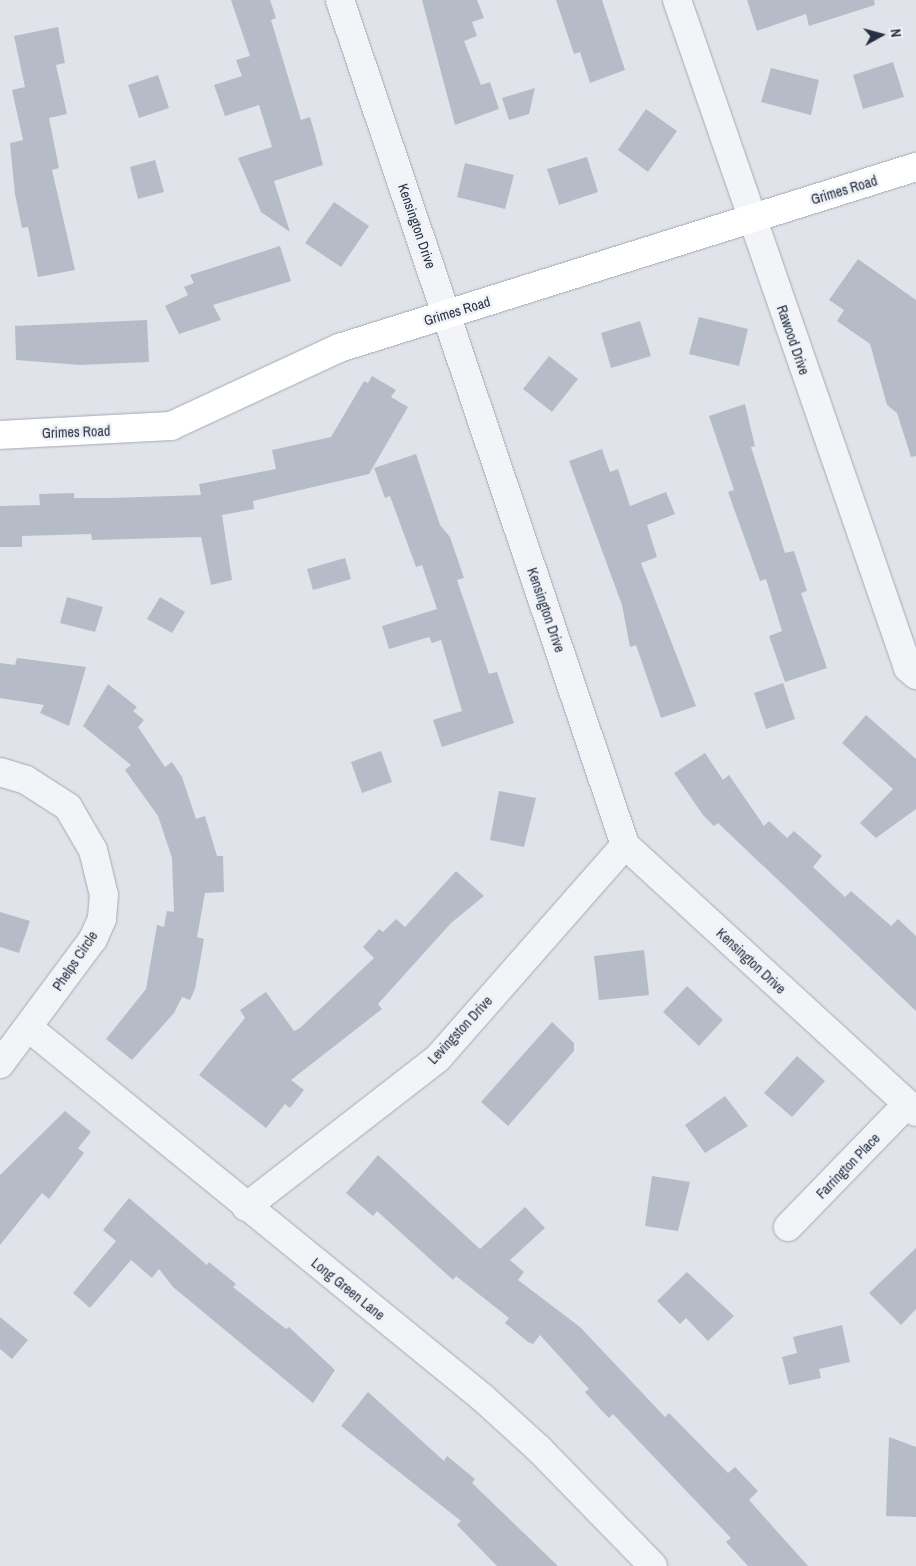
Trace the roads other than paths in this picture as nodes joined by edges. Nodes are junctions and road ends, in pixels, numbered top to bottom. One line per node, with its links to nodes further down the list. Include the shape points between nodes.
1 (340, 0): 5 (street, Kensington Drive)
2 (677, 0): 4 (street, Rawood Drive)
3 (916, 167): 4 (street, Grimes Road)
4 (751, 219): 5 (street, Grimes Road); 7 (street, Rawood Drive, via 908,668)
5 (447, 314): 6 (street, Grimes Road, via 301,362 171,426); 9 (street, Kensington Drive)
6 (0, 435)
7 (916, 675)
8 (0, 772): 10 (street, Phelps Circle, via 26,780 68,807 94,850 104,895 102,919 93,939)
9 (625, 845): 12 (street, Kensington Drive); 13 (street, Levingston Drive, via 438,1058)
10 (29, 1028): 11 (street, Phelps Circle); 13 (street, Long Green Lane)
11 (0, 1064)
12 (912, 1108): 14 (street, Farrington Place)
13 (246, 1207): 15 (street, Long Green Lane, via 483,1398)
14 (788, 1227)
15 (653, 1566)

